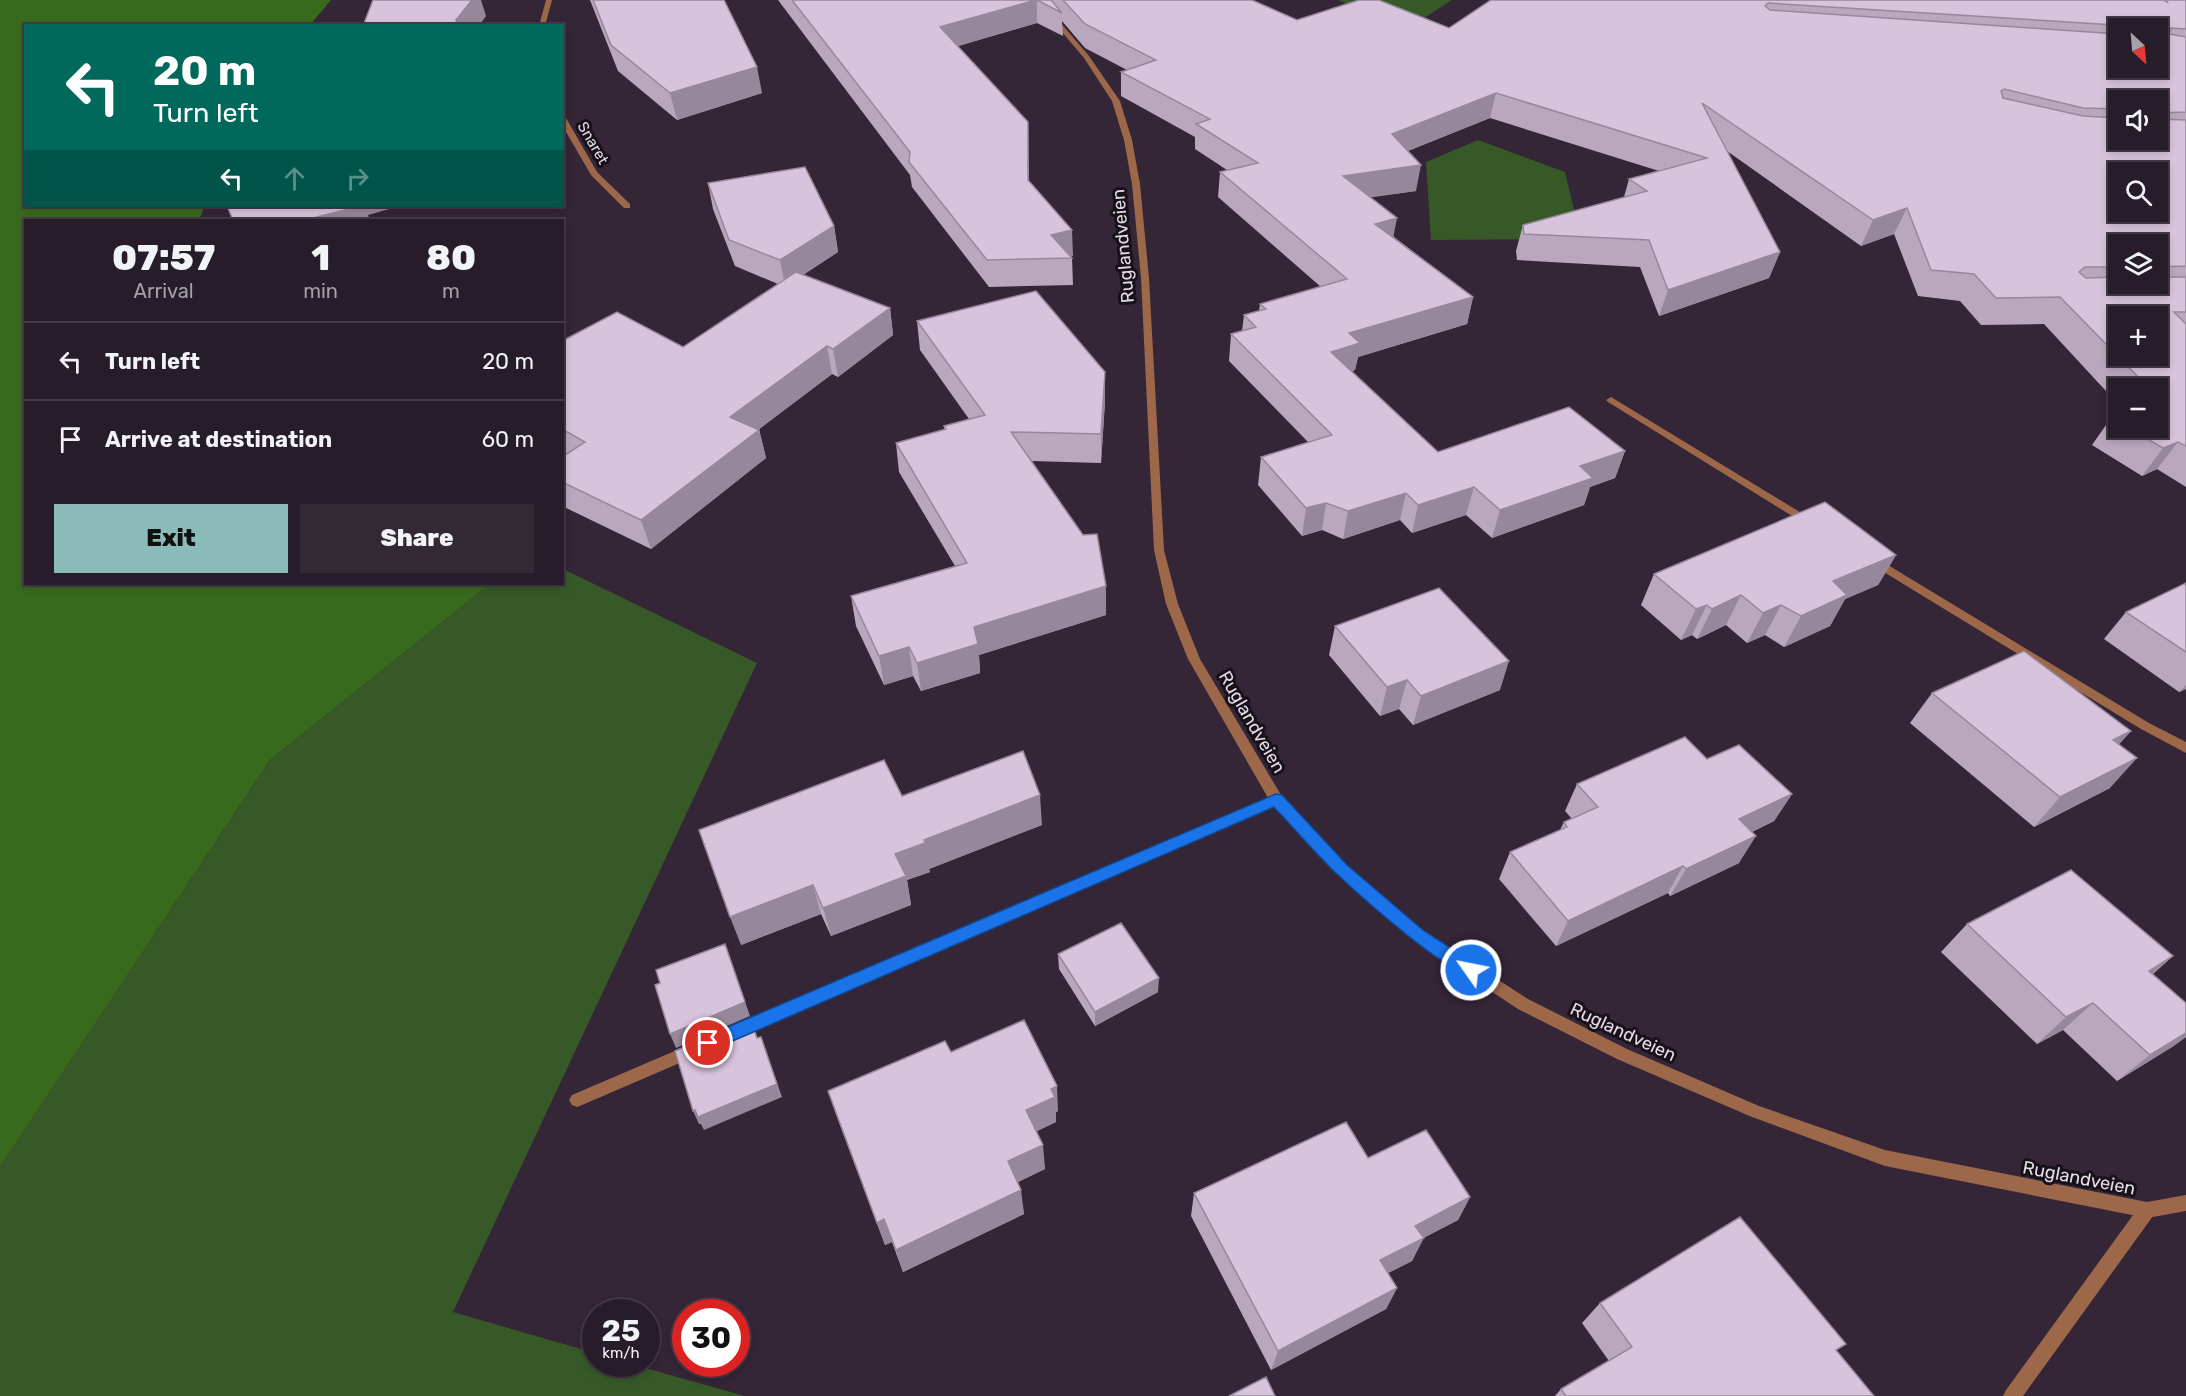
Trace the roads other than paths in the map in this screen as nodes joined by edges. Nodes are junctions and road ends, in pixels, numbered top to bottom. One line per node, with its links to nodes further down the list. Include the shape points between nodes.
1 (549, 0): 3 (street)
2 (1038, 0): 10 (street, Ruglandveien, via 1059,21 1116,101 1128,140 1145,278 1159,550 1172,604 1194,659)
3 (543, 24)
4 (564, 121): 5 (street, Snaret, via 594,173)
5 (627, 206)
6 (1611, 400): 7 (street)
7 (1818, 527)
8 (1858, 552): 9 (street)
9 (2186, 748)
10 (1276, 799): 11 (street); 15 (street, Ruglandveien, via 1341,869 1419,936 1524,1004 1622,1054 1757,1112 1885,1158)
11 (730, 1034)
12 (708, 1043): 13 (street)
13 (577, 1100)
14 (2186, 1203): 15 (street, Ruglandveien)
15 (2147, 1210): 16 (street)
16 (2012, 1396)

